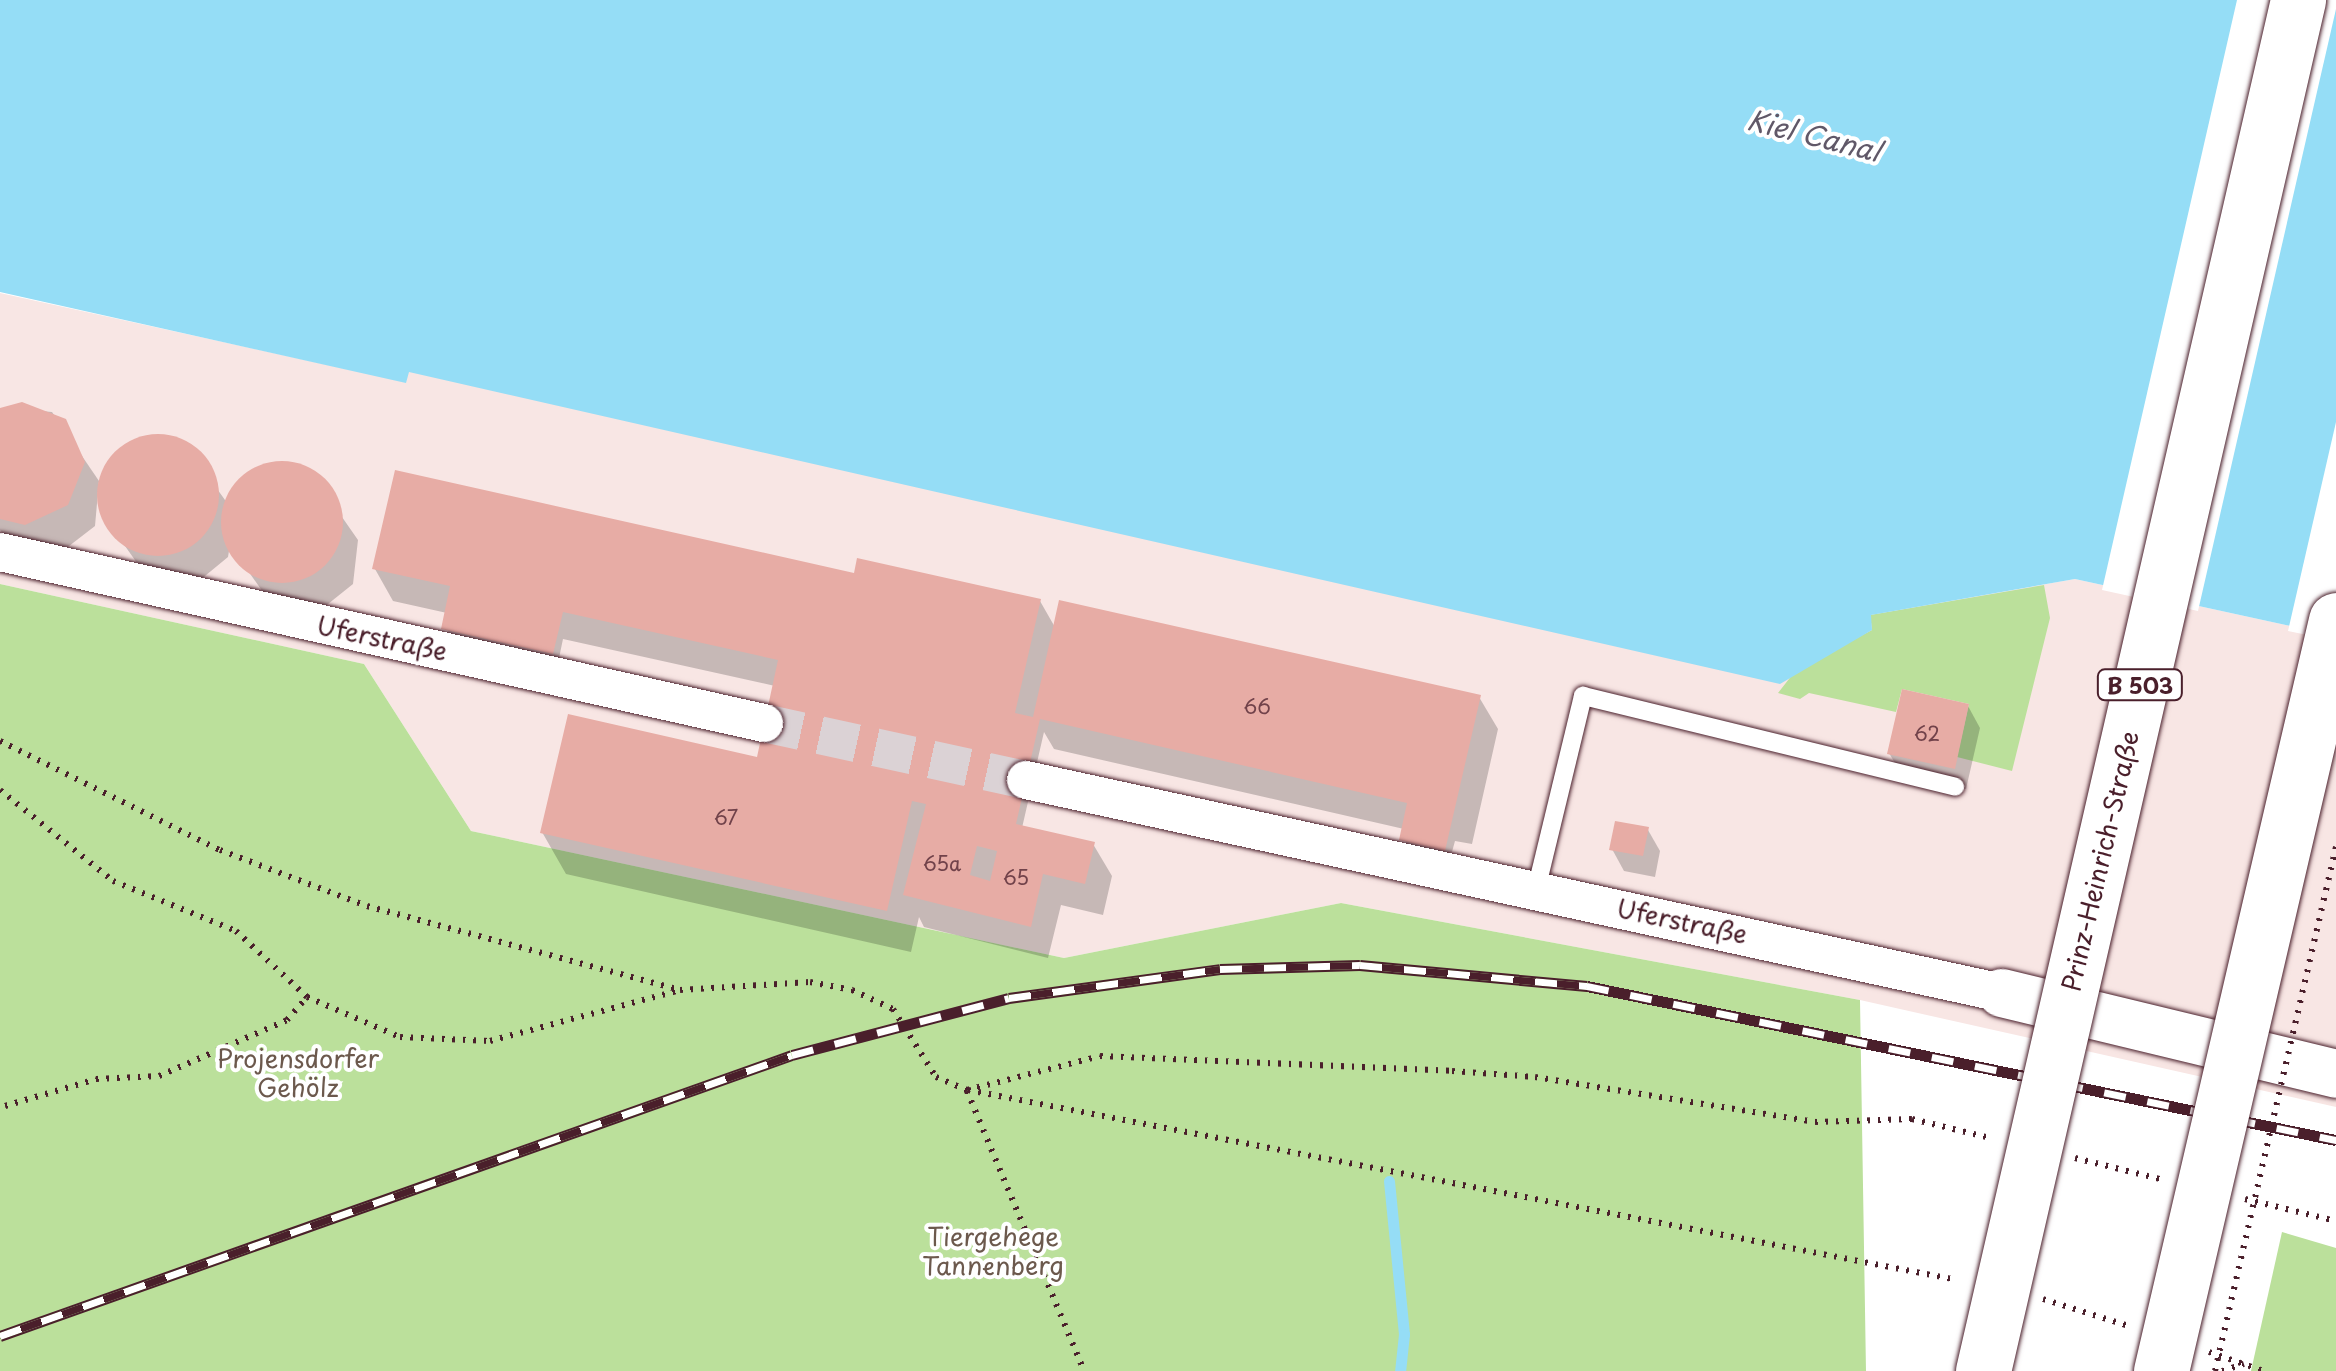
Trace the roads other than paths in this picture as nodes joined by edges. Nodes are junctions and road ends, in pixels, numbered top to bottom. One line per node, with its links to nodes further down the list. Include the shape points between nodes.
1 (2298, 0): 10 (highway, Prinz-Heinrich-Straße / B 503, bridge)
2 (0, 552): 4 (street, Uferstraße)
3 (2336, 620): 11 (highway, bridge)
4 (764, 724)
5 (1026, 780): 7 (street, Uferstraße)
6 (1955, 787): 7 (lane, via 1583,696)
7 (1536, 890): 8 (street, Uferstraße)
8 (2002, 994): 9 (street, Uferstraße)
9 (2336, 1074)
10 (1983, 1371)
11 (2161, 1371)

